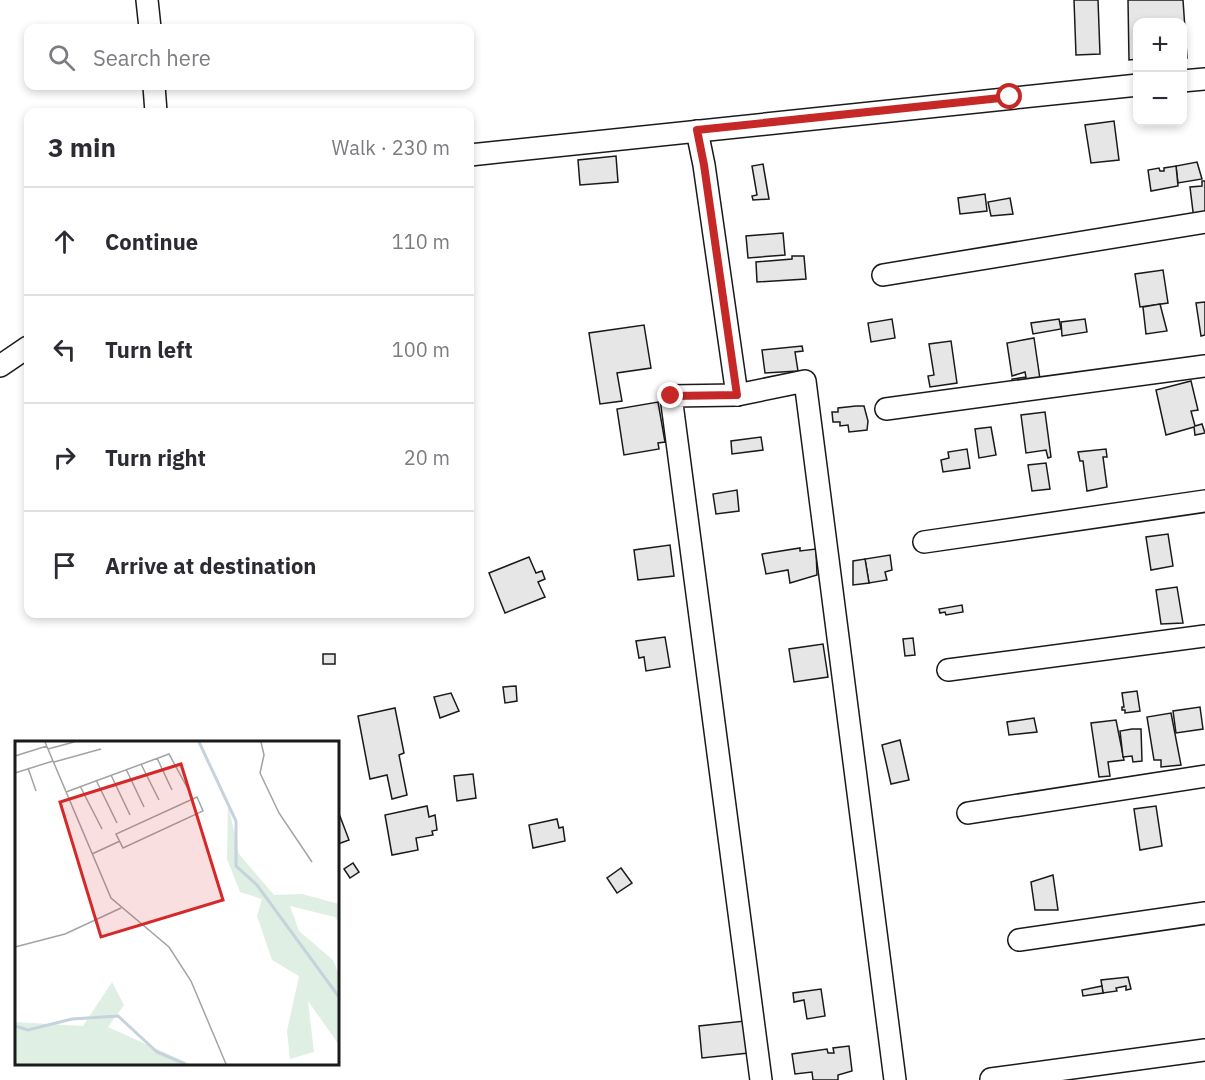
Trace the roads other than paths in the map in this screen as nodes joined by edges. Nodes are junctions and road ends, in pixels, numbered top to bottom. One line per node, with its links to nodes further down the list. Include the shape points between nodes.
1 (147, 0): 2 (street)
2 (150, 24)
3 (1205, 79): 4 (street)
4 (1187, 81)
5 (1133, 85): 8 (street)
6 (154, 90): 7 (street)
7 (156, 108)
8 (697, 130): 9 (street); 15 (street)
9 (474, 155)
10 (1205, 222): 11 (street)
11 (883, 275)
12 (24, 350): 13 (street)
13 (0, 366)
14 (1205, 366): 16 (street)
15 (737, 395): 27 (street, via 671,396); 28 (street, via 805,381)
16 (886, 409)
17 (1205, 501): 18 (street)
18 (924, 542)
19 (1205, 636): 20 (street)
20 (948, 670)
21 (1205, 776): 22 (street)
22 (968, 813)
23 (1205, 913): 24 (street)
24 (1018, 940)
25 (1205, 1050): 26 (street)
26 (991, 1079)
27 (761, 1080)
28 (895, 1080)

